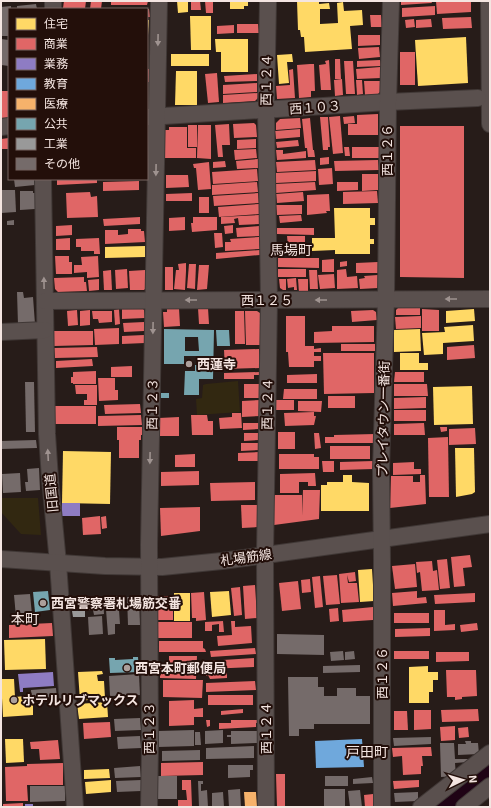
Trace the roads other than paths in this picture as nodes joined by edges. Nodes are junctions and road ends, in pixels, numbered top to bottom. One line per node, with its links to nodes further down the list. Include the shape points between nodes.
1 (159, 1): 9 (street, 西１２３, one-way to 9)
2 (268, 1): 7 (street, 西１２４)
3 (391, 1): 6 (street, 西１２６)
4 (489, 1): 8 (street)
5 (478, 98): 6 (street, 西１０３)
6 (388, 102): 7 (street, 西１０３); 15 (street, 西１２６)
7 (266, 110): 9 (street, 西１０３); 14 (street, 西１２４)
8 (490, 113): 10 (street)
9 (152, 117): 12 (street, 西１２３, one-way to 12)
10 (490, 124)
11 (44, 180): 16 (street, 旧国道, one-way to 11)
12 (154, 299): 14 (street, 西１２５, one-way to 12); 16 (street, 西１２５); 24 (street, 西１２３, one-way to 24)
13 (490, 299): 15 (street, 西１２５, one-way to 15)
14 (269, 300): 15 (street, 西１２５, one-way to 14); 21 (street, 西１２４)
15 (386, 300): 20 (street, プレイタウン一番街, via 381,470)
16 (45, 301): 17 (street, 旧国道)
17 (45, 330): 18 (street); 23 (street, 旧国道, one-way to 17, via 46,413)
18 (1, 332)
19 (490, 524): 20 (street, 札場筋線)
20 (382, 539): 21 (street, 札場筋線); 30 (street, 西１２６)
21 (265, 555): 24 (street, 札場筋線); 29 (street, 西１２４)
22 (1, 559): 23 (street, 札場筋線)
23 (58, 563): 24 (street, 札場筋線); 27 (street, 旧国道)
24 (149, 568): 28 (street, 西１２３)
25 (490, 753): 31 (street)
26 (490, 786): 32 (street)
27 (75, 807)
28 (149, 807)
29 (266, 807)
30 (382, 807)
31 (421, 807)
32 (464, 807)

